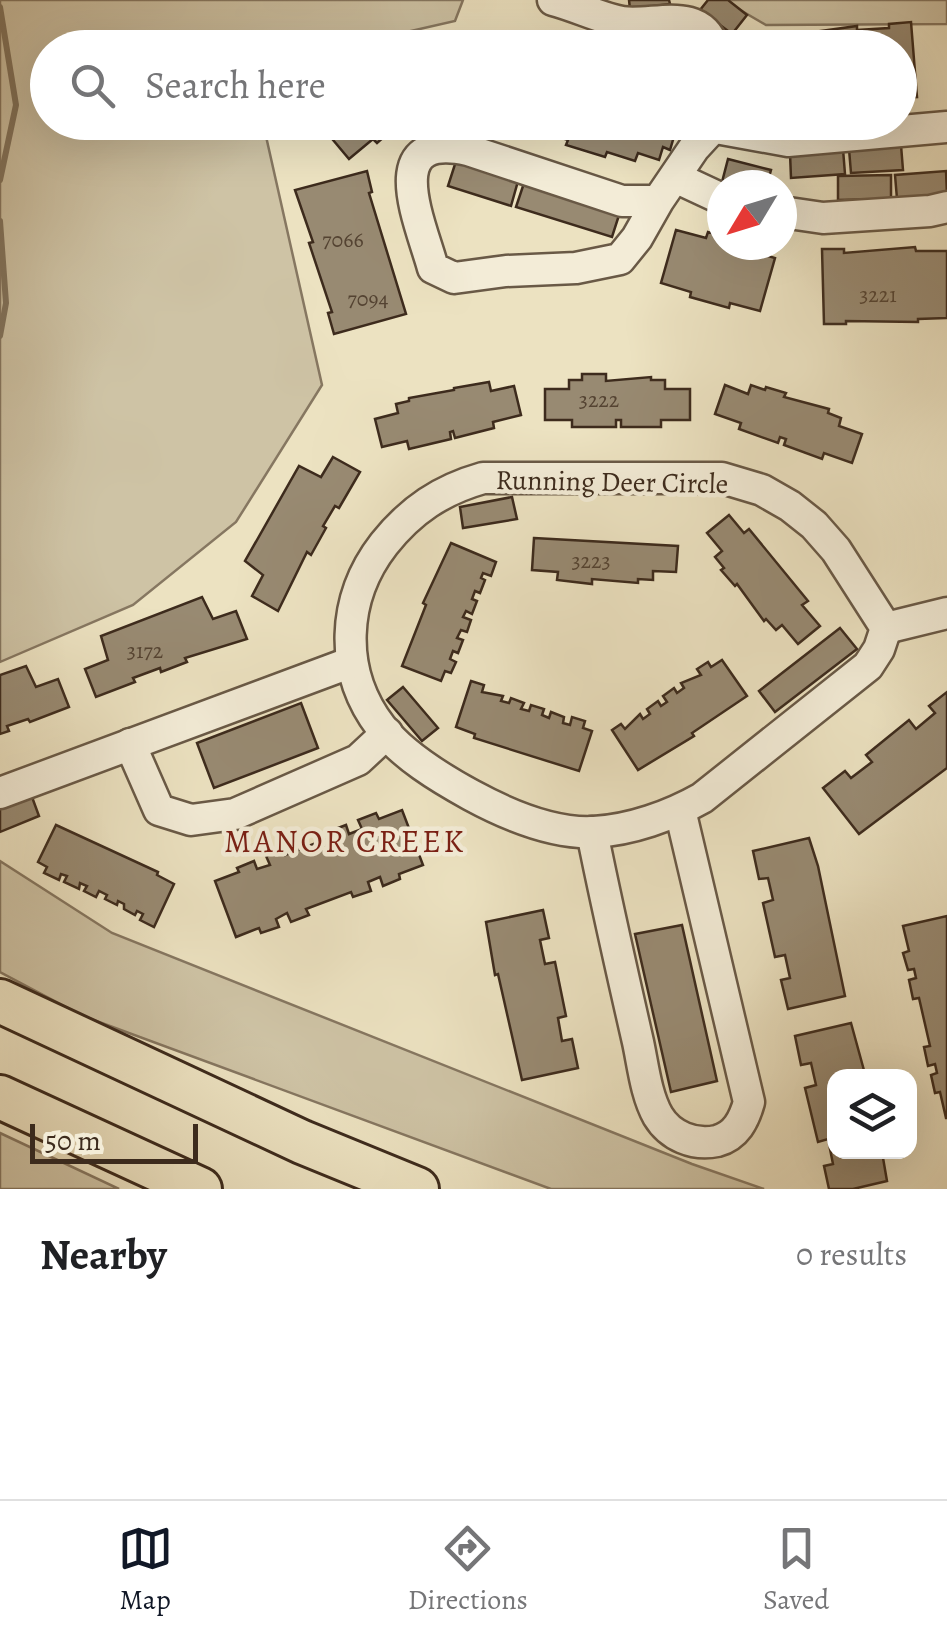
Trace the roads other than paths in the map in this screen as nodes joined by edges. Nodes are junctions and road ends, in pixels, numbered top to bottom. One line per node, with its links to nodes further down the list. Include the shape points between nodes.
1 (554, 0): 2 (street, via 616,21 684,20)
2 (699, 30)
3 (947, 127): 4 (street)
4 (917, 131)
5 (702, 140): 8 (street)
6 (779, 140): 7 (street)
7 (804, 140)
8 (667, 189): 8 (street, via 622,201 444,145 414,165 409,181 433,268 454,278 620,259); 9 (street)
9 (707, 196)
10 (947, 207): 11 (street, via 823,218)
11 (797, 214)
12 (947, 614): 13 (street)
13 (886, 628): 14 (street, Running Deer Circle, via 814,525 762,490 722,478 483,478 428,500 376,554 350,620); 18 (street, Running Deer Circle, via 879,649 854,678)
14 (352, 662): 15 (street, Running Deer Circle, via 366,705); 16 (street)
15 (387, 734): 16 (street, via 358,760 309,784 235,814 191,820 159,810); 19 (street, Running Deer Circle, via 489,805)
16 (130, 744): 17 (street)
17 (0, 793)
18 (680, 810): 19 (street, Running Deer Circle); 19 (street, via 749,1102 735,1132 720,1140 696,1144 658,1116)
19 (592, 832)
20 (0, 1001): 23 (highway)
21 (0, 1097): 22 (highway)
22 (200, 1189)
23 (417, 1189)

